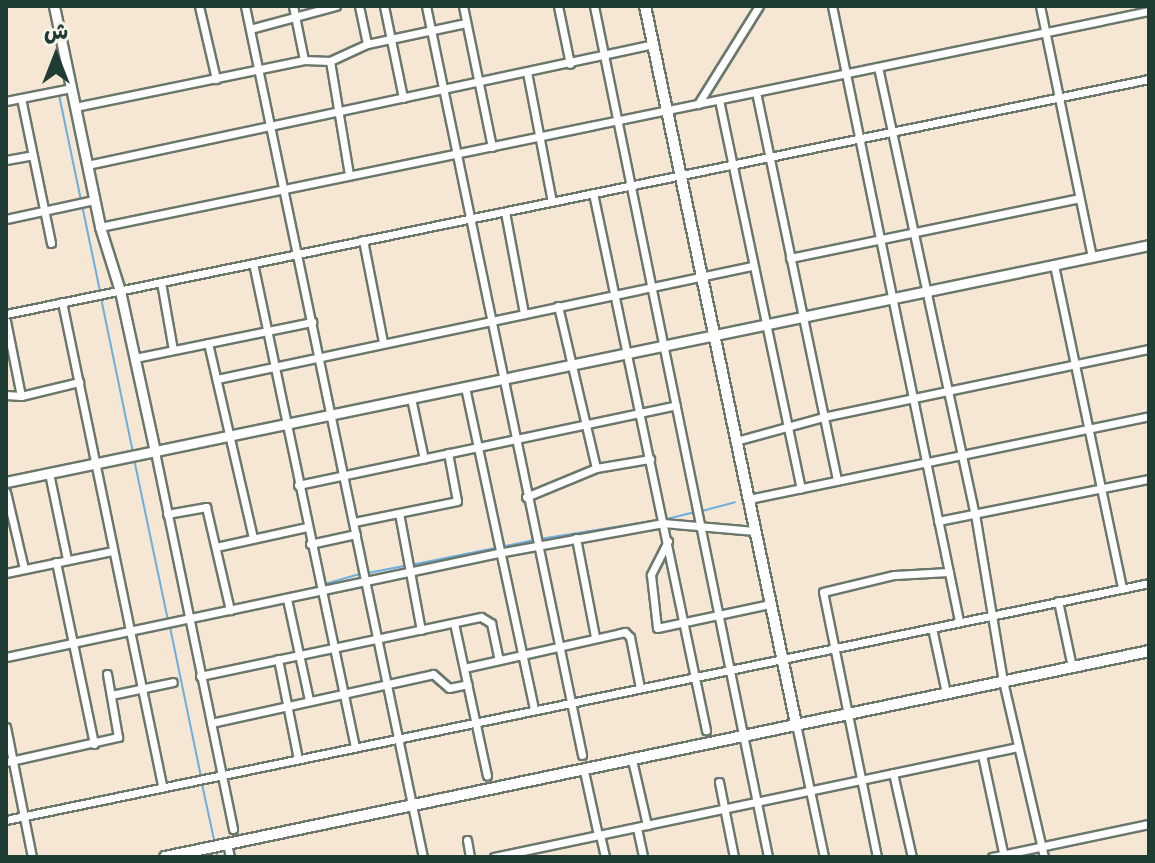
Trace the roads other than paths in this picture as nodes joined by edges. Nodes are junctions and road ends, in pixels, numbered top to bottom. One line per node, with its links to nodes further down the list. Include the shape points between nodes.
1 (54, 6): 36 (street)
2 (199, 6): 33 (street)
3 (245, 6): 19 (street)
4 (293, 6): 17 (street)
5 (336, 6): 17 (street)
6 (359, 6): 23 (street)
7 (384, 6): 22 (street)
8 (426, 6): 20 (street)
9 (463, 6): 18 (street)
10 (558, 6): 28 (street)
11 (594, 6): 25 (street)
12 (645, 6): 24 (main road)
13 (759, 6): 44 (street)
14 (832, 6): 32 (street)
15 (1040, 6): 21 (street)
16 (1149, 11): 21 (street)
17 (295, 17): 19 (street); 26 (street)
18 (466, 23): 20 (street); 35 (street)
19 (250, 29): 30 (street)
20 (431, 30): 22 (street); 37 (street)
21 (1045, 32): 29 (street); 41 (street)
22 (391, 38): 23 (street); 40 (street)
23 (367, 44): 27 (street)
24 (654, 44): 25 (street); 47 (main road)
25 (604, 55): 28 (street); 48 (street)
26 (304, 60): 27 (street); 30 (street)
27 (330, 61): 46 (street)
28 (570, 64): 31 (street)
29 (878, 67): 32 (street); 50 (street)
30 (259, 69): 33 (street); 49 (street)
31 (527, 72): 35 (street); 51 (street)
32 (844, 75): 38 (street); 52 (street)
33 (216, 79): 45 (street)
34 (1149, 79): 41 (street)
35 (478, 82): 37 (street); 53 (street)
36 (71, 88): 39 (street); 45 (street)
37 (443, 89): 40 (street); 54 (street)
38 (756, 92): 42 (street); 56 (street)
39 (21, 98): 43 (street); 55 (street)
40 (403, 98): 46 (street)
41 (1059, 98): 50 (street); 65 (street)
42 (719, 100): 44 (street); 58 (street)
43 (6, 101)
44 (698, 104): 47 (street)
45 (75, 107): 59 (street)
46 (338, 111): 49 (street); 60 (street)
47 (668, 111): 48 (street); 61 (main road)
48 (618, 121): 51 (street); 62 (street)
49 (271, 126): 59 (street); 63 (street)
50 (892, 131): 52 (street); 73 (street)
51 (540, 138): 53 (street); 67 (street)
52 (858, 138): 56 (street); 74 (street)
53 (492, 147): 54 (street)
54 (457, 154): 60 (street); 70 (street)
55 (33, 155): 57 (street); 68 (street)
56 (769, 156): 58 (street); 80 (street)
57 (6, 160)
58 (732, 164): 61 (street); 83 (street)
59 (87, 165): 66 (street)
60 (349, 174): 63 (street)
61 (681, 175): 62 (street); 84 (main road)
62 (631, 185): 64 (street); 86 (street)
63 (284, 189): 72 (street); 78 (street)
64 (593, 193): 67 (street); 89 (street)
65 (1079, 198): 73 (street); 79 (street)
66 (94, 200): 68 (street); 72 (street)
67 (552, 202): 69 (street)
68 (44, 211): 71 (street); 76 (street)
69 (505, 212): 70 (street); 94 (street)
70 (470, 218): 75 (street); 96 (street)
71 (6, 219)
72 (100, 227): 87 (street)
73 (914, 232): 74 (street); 88 (street)
74 (879, 239): 80 (street); 90 (street)
75 (363, 240): 78 (street); 102 (street)
76 (51, 243)
77 (1149, 245): 79 (street)
78 (298, 254): 81 (street); 98 (street)
79 (1092, 257): 82 (street)
80 (790, 258): 95 (street)
81 (253, 263): 85 (street); 100 (street)
82 (1054, 265): 88 (street); 110 (street)
83 (752, 266): 84 (street); 99 (street)
84 (702, 276): 86 (street); 101 (main road)
85 (161, 282): 87 (street); 106 (street)
86 (652, 287): 89 (street); 104 (street)
87 (120, 291): 91 (street); 109 (street)
88 (927, 291): 90 (street); 117 (street)
89 (616, 294): 92 (street); 107 (street)
90 (891, 298): 95 (street); 121 (street)
91 (62, 302): 93 (street); 115 (street)
92 (558, 306): 94 (street); 111 (street)
93 (6, 314)
94 (524, 314): 96 (street)
95 (803, 317): 99 (street); 126 (street)
96 (492, 320): 102 (street); 114 (street)
97 (6, 321): 119 (street)
98 (312, 322): 100 (street); 108 (street)
99 (764, 325): 101 (street); 129 (street)
100 (267, 331): 103 (street); 112 (street)
101 (714, 335): 104 (street); 133 (main road)
102 (383, 342): 108 (street)
103 (208, 343): 106 (street); 113 (street)
104 (664, 346): 107 (street); 122 (street)
105 (1149, 349): 110 (street)
106 (173, 350): 109 (street)
107 (628, 353): 111 (street); 123 (street)
108 (319, 356): 112 (street); 124 (street)
109 (135, 358): 135 (street)
110 (1075, 363): 117 (street); 130 (street)
111 (572, 365): 114 (street); 128 (street)
112 (273, 366): 113 (street); 127 (street)
113 (217, 379): 131 (street)
114 (504, 379): 116 (street); 132 (street)
115 (79, 382): 119 (street); 141 (street)
116 (465, 387): 120 (street); 134 (street)
117 (949, 390): 121 (street); 137 (street)
118 (6, 395): 119 (street)
119 (21, 396)
120 (411, 398): 124 (street); 138 (street)
121 (912, 398): 126 (street); 140 (street)
122 (676, 405): 123 (street); 160 (street)
123 (641, 413): 128 (street); 139 (street)
124 (331, 415): 127 (street); 144 (street)
125 (1149, 416): 130 (street)
126 (823, 417): 129 (street); 146 (street)
127 (286, 424): 131 (street); 148 (street)
128 (585, 425): 132 (street); 142 (street)
129 (788, 426): 133 (street); 149 (street)
130 (1089, 428): 137 (street); 150 (street)
131 (230, 436): 135 (street); 164 (street)
132 (513, 439): 134 (street); 152 (street)
133 (736, 441): 153 (main road)
134 (479, 447): 136 (street); 171 (street)
135 (155, 452): 141 (street); 155 (street)
136 (448, 453): 138 (street); 154 (street, via 457,501)
137 (962, 455): 140 (street); 156 (street)
138 (424, 459): 144 (street)
139 (650, 459): 142 (street); 159 (street)
140 (926, 462): 146 (street); 157 (street)
141 (94, 464): 143 (street); 170 (street)
142 (596, 468): 152 (street)
143 (49, 473): 147 (street); 172 (street)
144 (344, 477): 148 (street); 158 (street)
145 (1149, 479): 150 (street)
146 (837, 481): 149 (street)
147 (6, 482)
148 (298, 485): 161 (street)
149 (801, 488): 153 (street)
150 (1101, 488): 156 (street); 180 (street)
151 (6, 492): 174 (street)
152 (526, 497): 168 (street)
153 (749, 499): 162 (main road)
154 (399, 513): 158 (street); 175 (street)
155 (167, 514): 169 (street, via 206,507); 188 (street)
156 (975, 514): 157 (street); 186 (street)
157 (938, 521): 176 (street)
158 (354, 522): 163 (street)
159 (663, 523): 160 (street); 165 (street); 166 (street)
160 (701, 524): 162 (street); 187 (street)
161 (307, 527): 164 (street); 167 (street)
162 (755, 531): 184 (main road)
163 (356, 534): 167 (street); 178 (street)
164 (253, 538): 169 (street)
165 (576, 538): 168 (street); 195 (street)
166 (668, 541): 191 (street); 191 (street, via 651,575 655,624)
167 (310, 544): 181 (street)
168 (536, 545): 171 (street); 198 (street)
169 (216, 547): 185 (street)
170 (112, 551): 172 (street); 194 (street)
171 (498, 553): 175 (street); 203 (street)
172 (67, 559): 173 (street)
173 (56, 562): 174 (street); 197 (street)
174 (24, 569): 177 (street)
175 (410, 571): 178 (street); 193 (street)
176 (949, 572): 189 (street); 200 (street, via 894,575 826,588)
177 (6, 573)
178 (367, 581): 181 (street); 196 (street)
179 (1149, 583): 180 (street)
180 (1122, 589): 183 (street)
181 (321, 592): 182 (street); 199 (street)
182 (287, 599): 185 (street); 202 (street)
183 (1058, 601): 186 (street); 208 (street)
184 (770, 604): 187 (street); 207 (main road)
185 (230, 610): 188 (street)
186 (990, 615): 189 (street); 214 (street)
187 (719, 616): 191 (street); 210 (street)
188 (187, 620): 194 (street); 212 (street)
189 (959, 621): 192 (street)
190 (454, 623): 193 (street); 206 (street, via 487,619); 209 (street)
191 (686, 623): 213 (street)
192 (932, 628): 200 (street); 221 (street)
193 (421, 630): 196 (street)
194 (130, 632): 197 (street); 219 (street)
195 (595, 637): 198 (street); 218 (street, via 629,633)
196 (378, 638): 199 (street); 216 (street)
197 (73, 644): 204 (street); 235 (street)
198 (560, 646): 203 (street); 224 (street)
199 (334, 647): 202 (street); 220 (street)
200 (834, 650): 207 (street); 227 (street)
201 (1149, 651): 208 (main road)
202 (300, 654): 205 (street); 223 (street)
203 (521, 655): 206 (street); 226 (street)
204 (6, 657)
205 (278, 659): 212 (street); 225 (street)
206 (499, 660): 209 (street)
207 (783, 661): 210 (street); 230 (main road)
208 (1072, 667): 214 (main road)
209 (464, 668): 217 (street)
210 (729, 672): 213 (street); 233 (street)
211 (107, 674): 222 (street)
212 (200, 676): 229 (street)
213 (696, 679): 218 (street); 232 (street)
214 (1003, 681): 221 (main road); 237 (street)
215 (173, 682): 219 (street)
216 (388, 684): 217 (street, via 433,674 449,688); 220 (street); 234 (street)
217 (468, 684): 228 (street)
218 (640, 688): 224 (street)
219 (141, 689): 222 (street); 249 (street)
220 (343, 693): 223 (street); 236 (street)
221 (946, 693): 227 (main road)
222 (111, 695): 235 (street, via 118,737)
223 (309, 700): 225 (street)
224 (572, 702): 226 (street); 238 (street)
225 (287, 705): 229 (street); 240 (street)
226 (534, 710): 228 (street)
227 (847, 714): 230 (main road); 247 (street)
228 (476, 722): 234 (street); 245 (street)
229 (211, 723): 246 (street)
230 (796, 724): 233 (main road); 250 (street)
231 (6, 727): 242 (street)
232 (706, 730)
233 (742, 736): 241 (main road); 251 (street)
234 (399, 738): 236 (street); 252 (street)
235 (94, 744): 242 (street)
236 (355, 747): 240 (street)
237 (1018, 747): 239 (street); 263 (street)
238 (582, 755)
239 (982, 755): 244 (street); 266 (street)
240 (298, 759): 246 (street)
241 (632, 760): 243 (main road); 257 (street)
242 (9, 761): 254 (street)
243 (584, 771): 252 (main road); 260 (street)
244 (893, 773): 247 (street); 278 (street)
245 (487, 775)
246 (222, 776): 249 (street); 259 (street)
247 (860, 781): 250 (street); 277 (street)
248 (719, 782): 253 (street)
249 (162, 787): 254 (street)
250 (810, 791): 251 (street); 276 (street)
251 (756, 803): 253 (street); 275 (street)
252 (410, 807): 262 (main road); 269 (street)
253 (725, 809): 257 (street); 274 (street)
254 (24, 816): 255 (street); 267 (street)
255 (6, 820)
256 (1149, 824): 263 (street)
257 (647, 825): 258 (street)
258 (637, 828): 260 (street); 273 (street)
259 (233, 829)
260 (599, 835): 264 (street); 272 (street)
261 (467, 840): 270 (street)
262 (223, 845): 265 (main road); 268 (street)
263 (1041, 847): 266 (street); 280 (street)
264 (528, 853): 271 (street)
265 (172, 856)
266 (1004, 856): 279 (street)
267 (32, 857)
268 (230, 857)
269 (423, 857)
270 (470, 857)
271 (494, 857)
272 (605, 857)
273 (643, 857)
274 (734, 857)
275 (768, 857)
276 (824, 857)
277 (877, 857)
278 (912, 857)
279 (992, 857)
280 (1044, 857)

